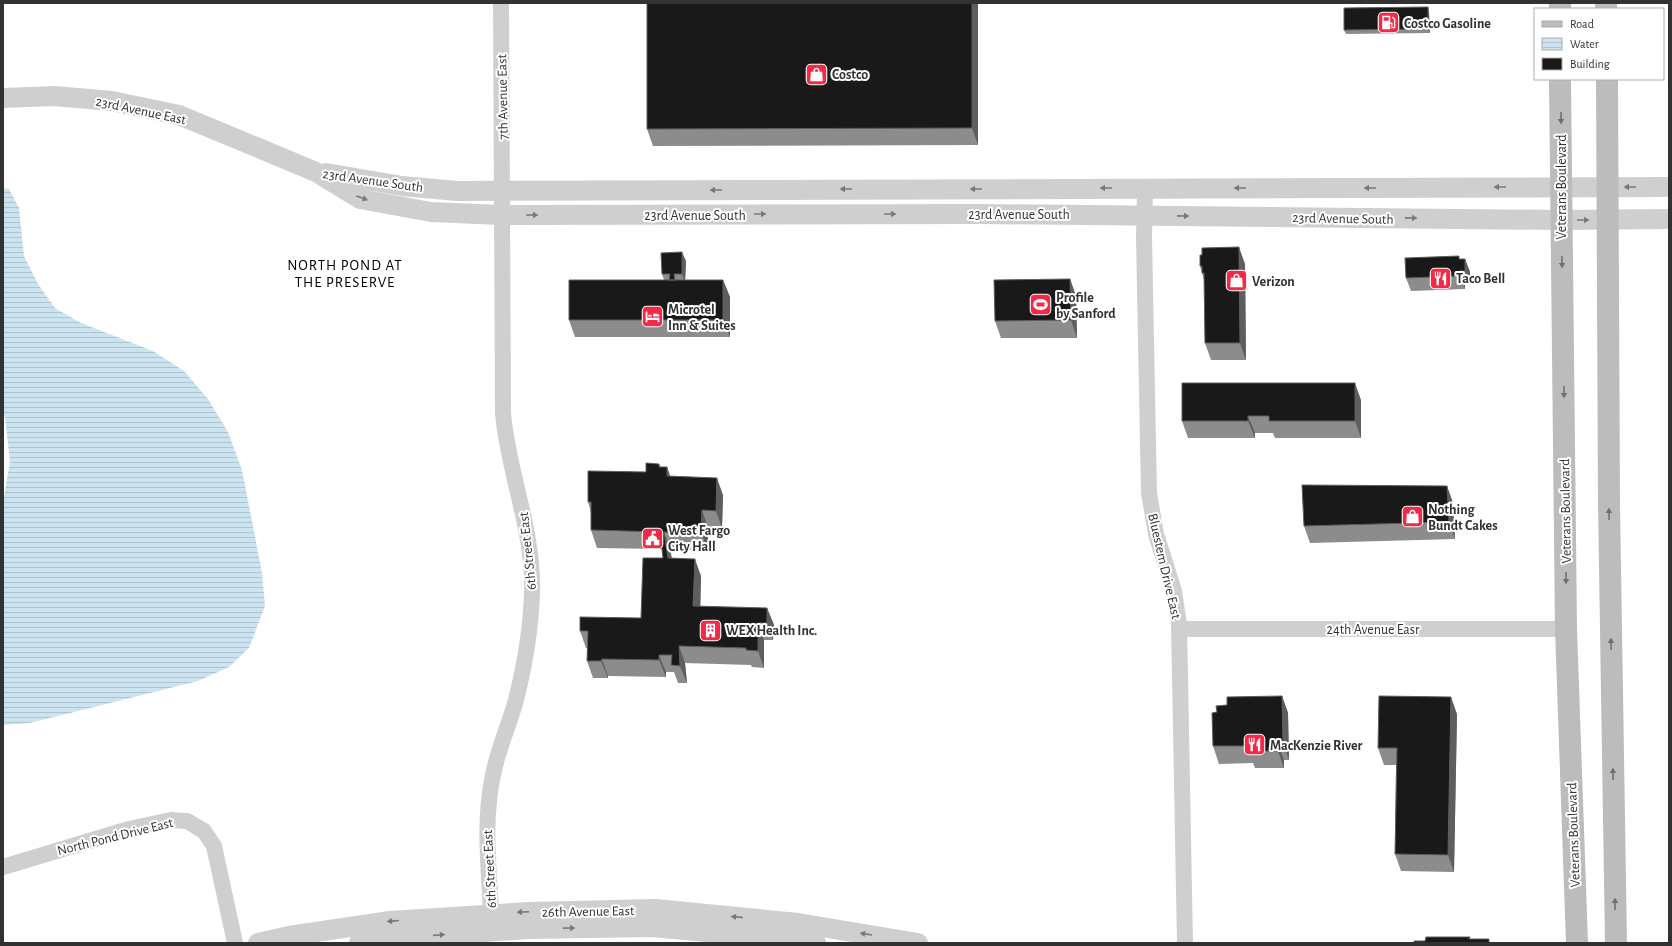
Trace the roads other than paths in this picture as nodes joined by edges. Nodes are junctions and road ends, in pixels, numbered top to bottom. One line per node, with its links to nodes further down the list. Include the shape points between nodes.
1 (501, 3): 10 (street, 7th Avenue East)
2 (1560, 80): 6 (main road, Veterans Boulevard, one-way to 6)
3 (1607, 80): 7 (main road)
4 (3, 98): 5 (street, 23rd Avenue East, via 54,96 112,101 178,115)
5 (316, 172): 10 (street, 23rd Avenue South, via 402,186 457,191); 11 (street, 23rd Avenue South, one-way to 11, via 360,199 431,212)
6 (1561, 187): 7 (street, 23rd Avenue South); 9 (street, 23rd Avenue South, one-way to 9); 14 (main road, Veterans Boulevard)
7 (1607, 187): 8 (street, 23rd Avenue South, one-way to 7); 15 (main road)
8 (1669, 187)
9 (1145, 188): 10 (street, 23rd Avenue South, one-way to 10); 12 (street, Bluestem Drive East)
10 (503, 190): 11 (street, 6th Street East)
11 (501, 215): 12 (street, 23rd Avenue South, one-way to 12); 19 (street, 6th Street East, via 502,413 508,453 522,506 532,591 525,665 498,754 489,795 487,838)
12 (1144, 215): 14 (street, 23rd Avenue South, one-way to 14); 17 (street, Bluestem Drive East, via 1149,493 1156,534 1174,591)
13 (1669, 219): 15 (street, 23rd Avenue South)
14 (1561, 220): 15 (street, 23rd Avenue South, one-way to 15); 16 (main road, Veterans Boulevard, one-way to 16)
15 (1608, 220): 28 (main road, one-way to 15, via 1609,504)
16 (1566, 628): 17 (street, 24th Avenue Easr); 27 (main road, Veterans Boulevard)
17 (1179, 629): 26 (street, Bluestem Drive East)
18 (3, 867): 21 (street, North Pond Drive East, via 129,830 171,820 187,821 204,831 214,846)
19 (494, 923): 20 (street, 26th Avenue East, via 528,912 655,910); 22 (street, 26th Avenue East, one-way to 22, via 390,921); 23 (street, 26th Avenue East, one-way to 19)
20 (757, 933): 24 (street, 26th Avenue East); 25 (street, 26th Avenue East, one-way to 20, via 798,923)
21 (235, 943)
22 (258, 943)
23 (359, 943)
24 (816, 943)
25 (918, 943)
26 (1185, 943)
27 (1577, 943)
28 (1616, 943)

